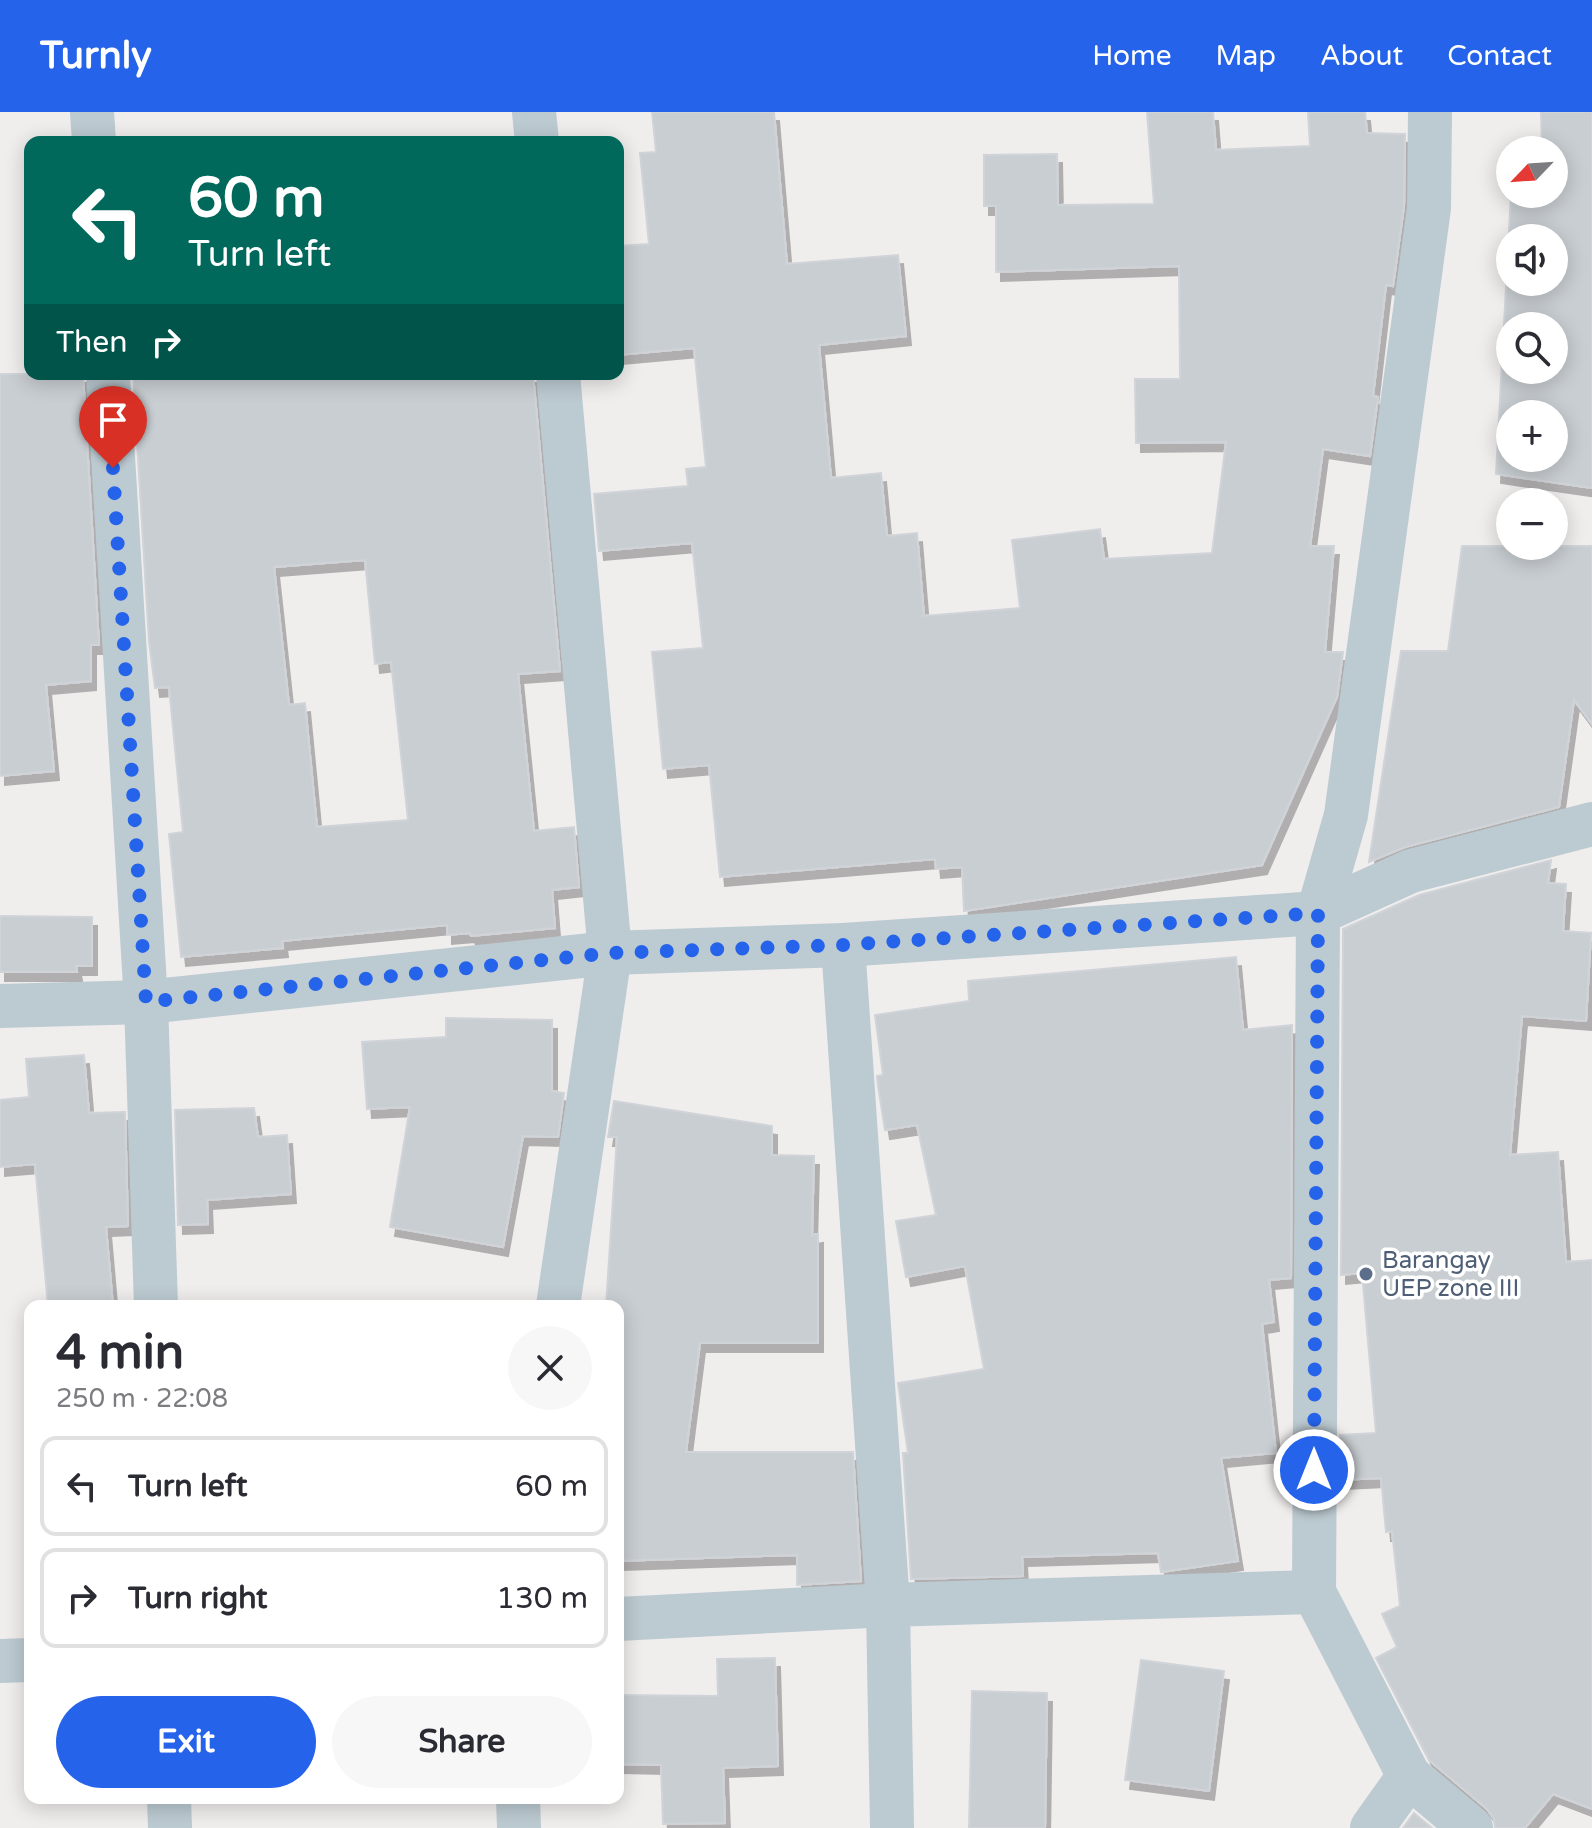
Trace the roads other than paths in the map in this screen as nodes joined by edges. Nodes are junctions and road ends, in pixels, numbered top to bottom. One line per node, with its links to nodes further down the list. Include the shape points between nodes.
1 (92, 112): 4 (street)
2 (534, 112): 5 (street)
3 (1430, 112): 9 (street, via 1429,208 1351,784)
4 (94, 136)
5 (536, 136)
6 (108, 380): 12 (street)
7 (559, 380): 11 (street)
8 (1592, 824): 9 (street, via 1411,871)
9 (1318, 913): 10 (street); 16 (street)
10 (843, 945): 11 (street); 17 (street)
11 (610, 953): 12 (street); 15 (street)
12 (146, 1002): 13 (street); 14 (street)
13 (0, 1006)
14 (156, 1300)
15 (559, 1300)
16 (1314, 1592): 17 (street); 21 (street)
17 (888, 1605): 18 (street); 26 (street)
18 (624, 1619)
19 (24, 1660): 20 (street)
20 (0, 1661)
21 (1409, 1776): 27 (street); 28 (street)
22 (169, 1804): 24 (street)
23 (518, 1804): 25 (street)
24 (170, 1828)
25 (519, 1828)
26 (892, 1828)
27 (1372, 1828)
28 (1471, 1828)

